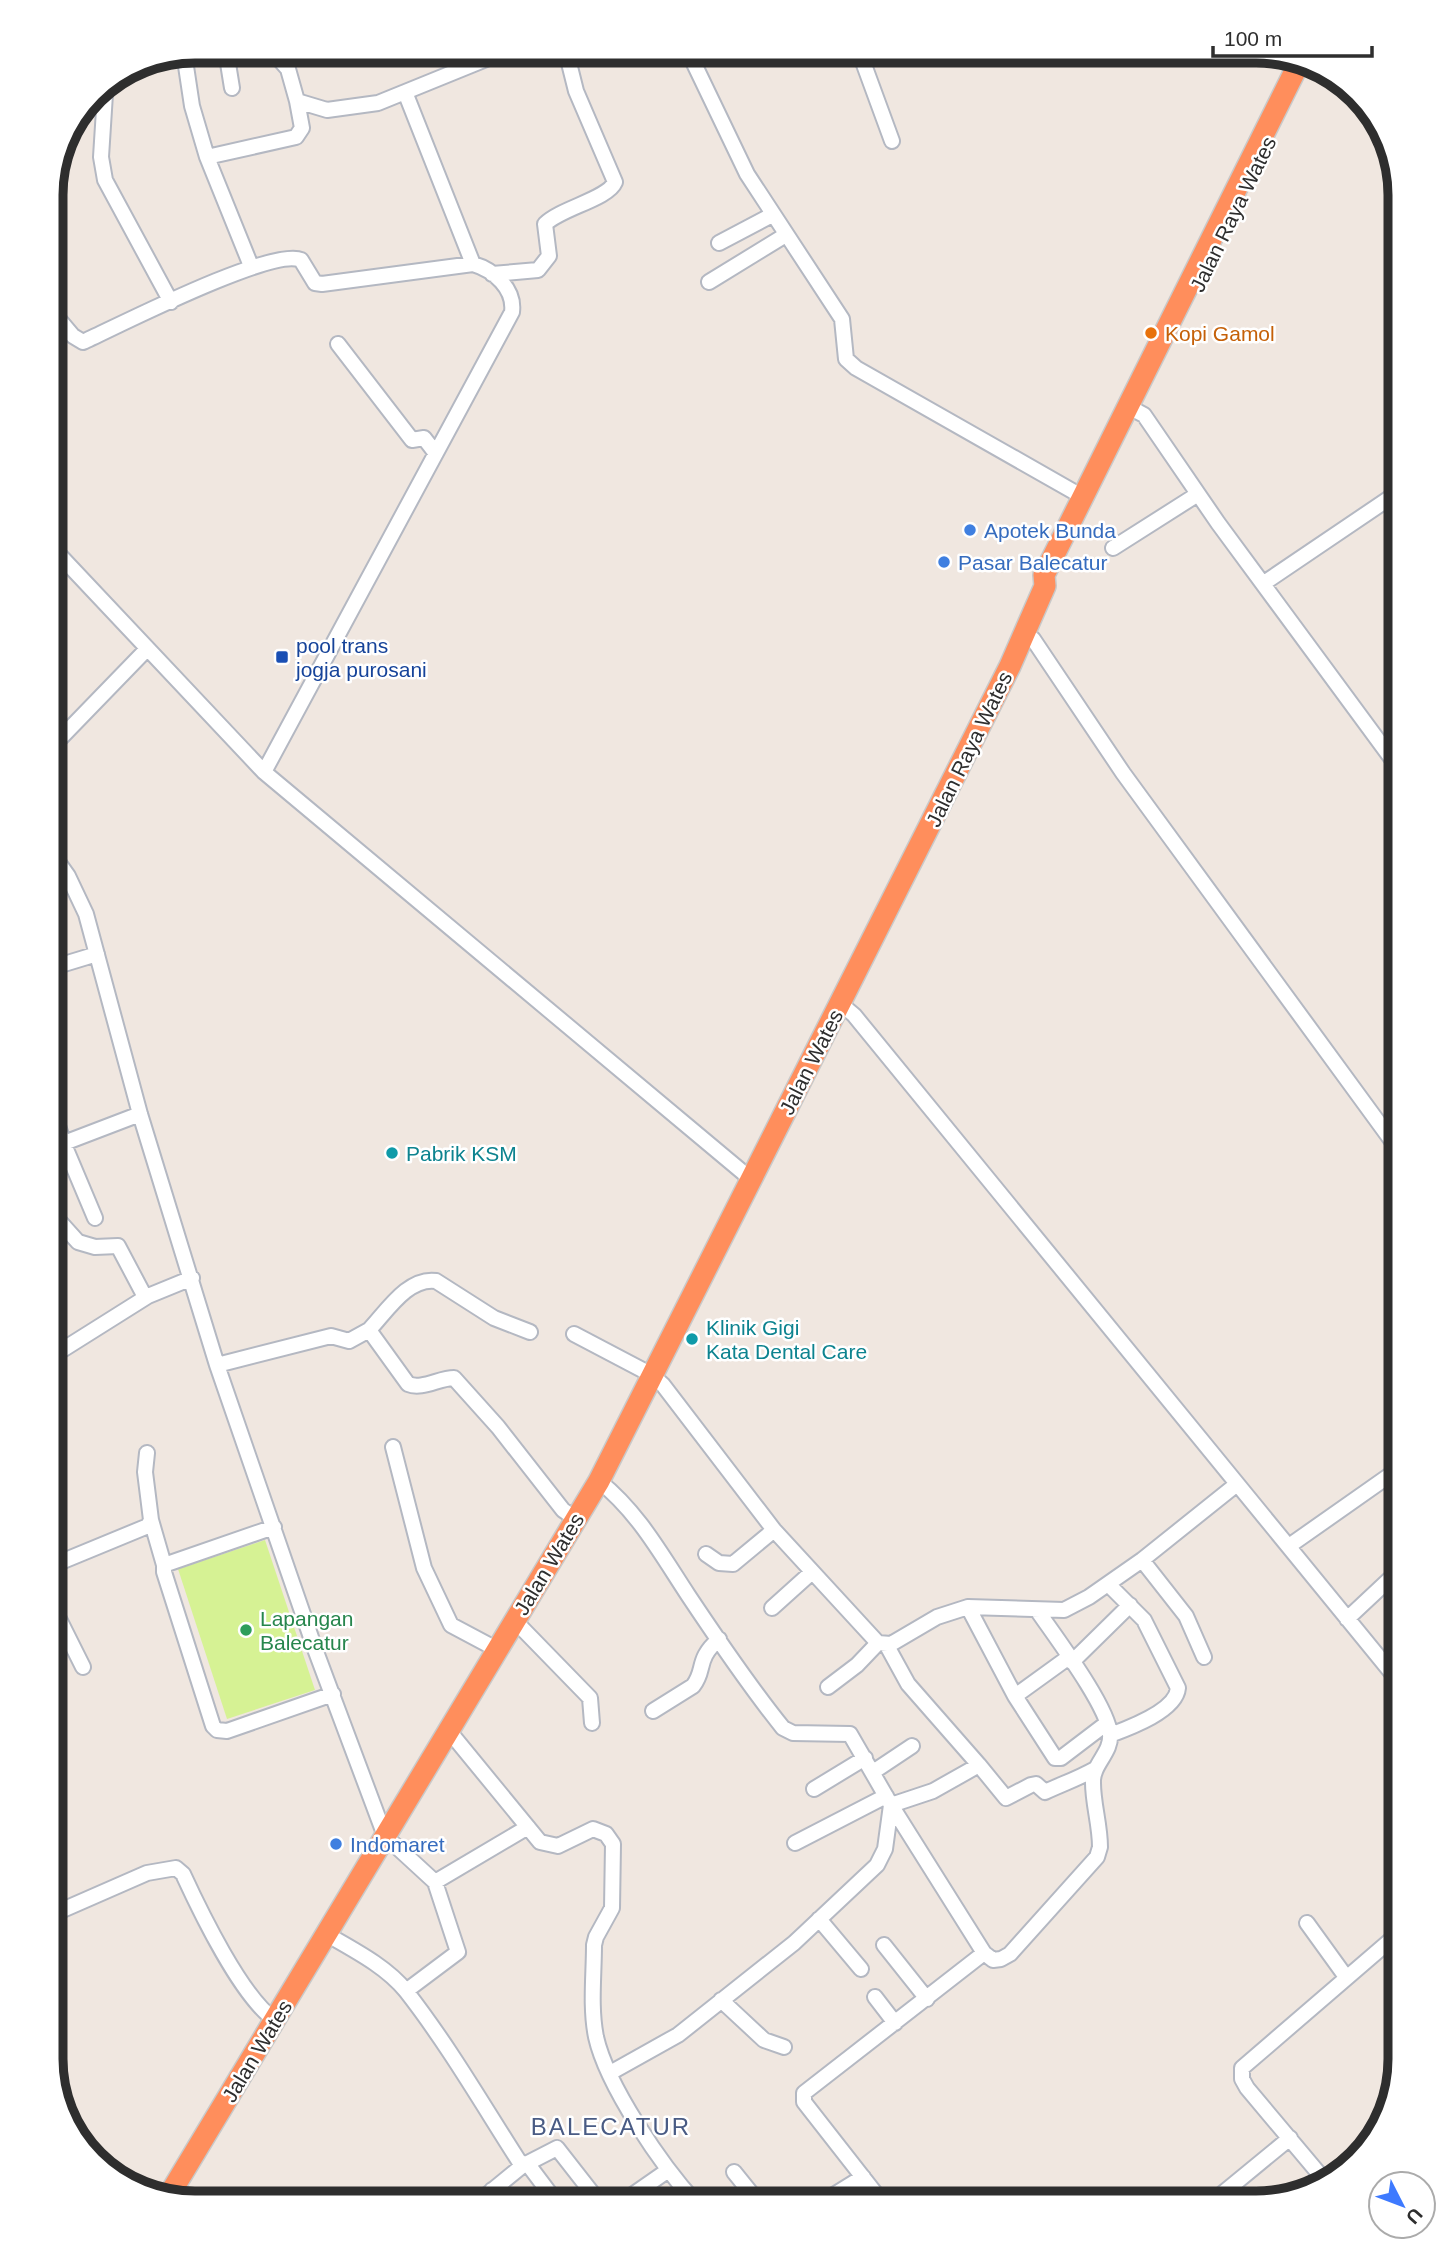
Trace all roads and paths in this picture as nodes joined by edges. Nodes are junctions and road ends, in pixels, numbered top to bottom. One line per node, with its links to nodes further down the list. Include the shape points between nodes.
1 (228, 63): 11 (street)
2 (283, 63): 14 (street)
3 (473, 63): 8 (street)
4 (569, 63): 22 (street, via 576,91 615,182 610,191 545,224 549,256 538,271)
5 (694, 63): 17 (street)
6 (863, 63): 15 (street)
7 (186, 64): 16 (street)
8 (468, 65): 12 (street)
9 (1296, 69): 27 (highway, Jalan Raya Wates)
10 (1303, 72): 27 (highway, Jalan Raya Wates)
11 (232, 88)
12 (405, 92): 14 (street, via 351,109 327,110); 20 (street)
13 (105, 99): 24 (street, via 101,157 105,180)
14 (297, 101): 16 (street, via 302,128 296,137)
15 (892, 141)
16 (207, 158): 21 (street)
17 (772, 215): 18 (street); 19 (street)
18 (784, 236): 23 (street); 30 (street, via 842,319 851,363)
19 (719, 243)
20 (472, 264): 21 (street, via 322,284 315,283 297,258); 22 (street)
21 (251, 266): 24 (street)
22 (492, 274): 28 (street, via 510,293 512,312)
23 (709, 282)
24 (171, 302): 25 (street, via 83,342)
25 (63, 324)
26 (338, 344): 28 (street, via 412,440 426,440)
27 (1132, 409): 29 (street, via 1144,415); 30 (highway, Jalan Raya Wates); 35 (highway, Jalan Raya Wates, via 1054,580)
28 (434, 451): 40 (street)
29 (1198, 494): 32 (street); 34 (street)
30 (1083, 497): 35 (highway, Jalan Raya Wates, via 1044,575)
31 (1388, 499): 34 (street)
32 (1112, 548)
33 (63, 559): 37 (street)
34 (1264, 583): 39 (street)
35 (1045, 586): 36 (highway, Jalan Raya Wates)
36 (1025, 633): 44 (highway, Jalan Raya Wates); 49 (street, via 1034,639 1123,773)
37 (146, 650): 38 (street); 40 (street)
38 (63, 736)
39 (1388, 754)
40 (264, 772): 52 (street)
41 (63, 869): 42 (street)
42 (68, 876): 43 (street); 45 (street, via 86,914)
43 (63, 878)
44 (889, 910): 47 (highway, Jalan Wates)
45 (97, 954): 46 (street); 48 (street)
46 (63, 964)
47 (841, 1004): 52 (highway, Jalan Wates); 67 (street)
48 (140, 1114): 50 (street); 55 (street)
49 (1388, 1136)
50 (63, 1143)
51 (63, 1157): 53 (street)
52 (752, 1180): 62 (highway, Jalan Wates)
53 (95, 1218)
54 (63, 1225): 56 (street, via 78,1242 118,1246)
55 (192, 1278): 56 (street); 61 (street)
56 (145, 1297): 60 (street)
57 (369, 1330): 58 (street, via 410,1287 426,1280 436,1281 494,1318); 61 (street, via 349,1341 331,1336); 68 (street, via 408,1384 421,1386 454,1378 563,1510)
58 (530, 1332)
59 (574, 1334): 62 (street)
60 (63, 1349)
61 (218, 1366): 70 (street)
62 (652, 1376): 66 (highway, Jalan Wates); 71 (street, via 672,1394)
63 (393, 1447): 89 (street, via 424,1568 451,1625)
64 (147, 1453): 69 (street)
65 (1388, 1476): 72 (street)
66 (598, 1481): 68 (highway, Jalan Wates); 87 (street, via 659,1545)
67 (1237, 1484): 72 (street); 74 (street)
68 (576, 1519): 85 (highway, Jalan Wates)
69 (151, 1520): 75 (street, via 142,1530); 76 (street)
70 (274, 1527): 76 (street); 95 (street)
71 (774, 1530): 73 (street, via 733,1564 719,1563); 77 (street)
72 (1289, 1546): 84 (street)
73 (706, 1554)
74 (1142, 1560): 79 (street); 90 (street, via 1186,1616)
75 (63, 1561)
76 (164, 1565): 95 (street, via 217,1730 227,1731)
77 (812, 1572): 82 (street); 88 (street)
78 (1388, 1581): 84 (street)
79 (1108, 1584): 80 (street); 83 (street, via 1064,1610)
80 (1130, 1605): 91 (street); 99 (street, via 1155,1637 1178,1693 1142,1722)
81 (968, 1607): 83 (street); 88 (street); 96 (street)
82 (772, 1608)
83 (1037, 1610): 91 (street)
84 (1347, 1619): 93 (street)
85 (515, 1622): 89 (highway, Jalan Wates); 98 (street, via 590,1698)
86 (63, 1639): 92 (street)
87 (719, 1639): 97 (street, via 703,1653 693,1686); 102 (street, via 783,1728 793,1733 850,1734)
88 (882, 1643): 94 (street); 103 (street, via 908,1685)
89 (498, 1650): 100 (highway, Jalan Wates)
90 (1204, 1657)
91 (1070, 1660): 96 (street); 99 (street)
92 (83, 1667)
93 (1388, 1669)
94 (828, 1687)
95 (332, 1694): 109 (street)
96 (1015, 1696): 99 (street, via 1055,1758)
97 (653, 1711)
98 (592, 1723)
99 (1109, 1729): 104 (street, via 1107,1751)
100 (449, 1731): 108 (street); 109 (highway, Jalan Wates)
101 (912, 1745): 105 (street)
102 (865, 1758): 105 (street); 106 (street)
103 (979, 1765): 104 (street, via 1003,1796 1011,1798 1031,1785 1045,1792); 107 (street, via 933,1791)
104 (1095, 1769): 118 (street, via 1097,1857 1010,1954 993,1960)
105 (873, 1772): 107 (street)
106 (814, 1789)
107 (888, 1800): 110 (street); 113 (street, via 883,1857); 118 (street)
108 (527, 1827): 111 (street); 128 (street, via 548,1846 558,1846 593,1829 606,1834 613,1844 612,1908 594,1945 593,2014 600,2054)
109 (385, 1836): 111 (street); 115 (highway, Jalan Wates)
110 (795, 1843)
111 (435, 1882): 121 (street, via 458,1952)
112 (63, 1910): 125 (street, via 147,1873 176,1868 223,1953 265,2013)
113 (820, 1919): 119 (street); 124 (street)
114 (1307, 1923): 120 (street)
115 (328, 1935): 121 (street); 125 (highway, Jalan Wates)
116 (1388, 1942): 120 (street)
117 (884, 1945): 123 (street)
118 (984, 1953): 123 (street)
119 (862, 1969)
120 (1346, 1977): 129 (street, via 1242,2068 1247,2088)
121 (406, 1991): 130 (street)
122 (875, 1997): 126 (street)
123 (927, 1999): 126 (street)
124 (721, 2000): 127 (street, via 764,2040); 128 (street, via 678,2035)
125 (275, 2020): 135 (highway, Jalan Wates)
126 (895, 2023): 134 (street, via 804,2093 804,2102)
127 (784, 2046)
128 (610, 2073): 131 (street)
129 (1290, 2138): 133 (street); 144 (street)
130 (524, 2164): 136 (street); 137 (street); 138 (street, via 559,2148)
131 (667, 2171): 139 (street); 140 (street)
132 (734, 2172): 141 (street)
133 (1320, 2174)
134 (863, 2177): 142 (street); 143 (street)
135 (174, 2189)
136 (492, 2190)
137 (547, 2191)
138 (591, 2191)
139 (638, 2191)
140 (685, 2191)
141 (749, 2191)
142 (840, 2191)
143 (874, 2191)
144 (1226, 2191)

